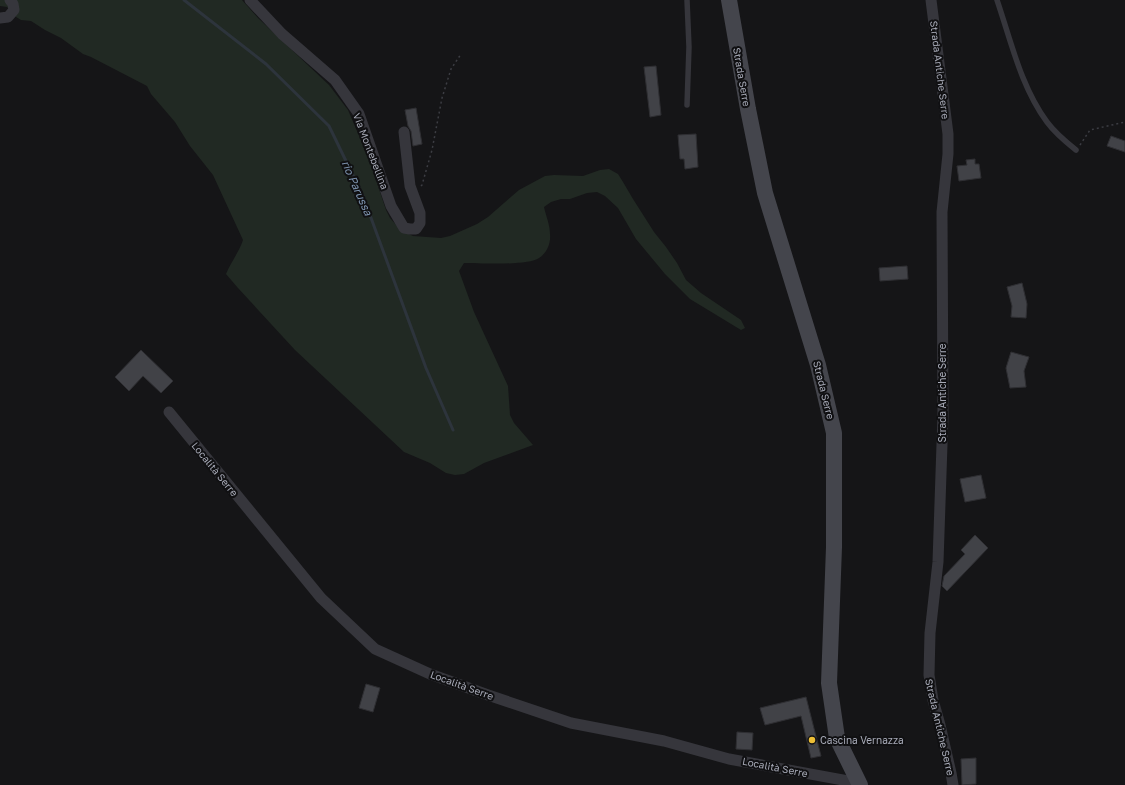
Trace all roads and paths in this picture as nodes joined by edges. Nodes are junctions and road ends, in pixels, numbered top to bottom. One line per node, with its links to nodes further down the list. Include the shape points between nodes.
1 (10, 0): 7 (street, via 14,4 14,10 8,17)
2 (250, 0): 13 (street, Via Montebellina, via 282,34 335,80 359,114 391,206 404,228 416,229 420,223 420,213)
3 (687, 0): 9 (lane)
4 (729, 0): 15 (main road, Strada Serre, via 765,193 818,365 834,433 834,547 829,683 837,738)
5 (997, 0): 12 (lane, via 1019,67 1034,102 1059,136)
6 (933, 2): 16 (street, Strada Antiche Serre, via 948,154 942,212 943,414 938,562 928,675)
7 (0, 18)
8 (461, 54): 13 (path, via 451,69 442,98 422,185)
9 (687, 105)
10 (1125, 122): 12 (path, via 1090,130)
11 (404, 132): 13 (street, Via Montebellina)
12 (1076, 150)
13 (412, 191)
14 (169, 412): 15 (street, Località Serre, via 321,598 375,649 430,674 571,723 664,742 729,759)
15 (859, 784)
16 (953, 785)

